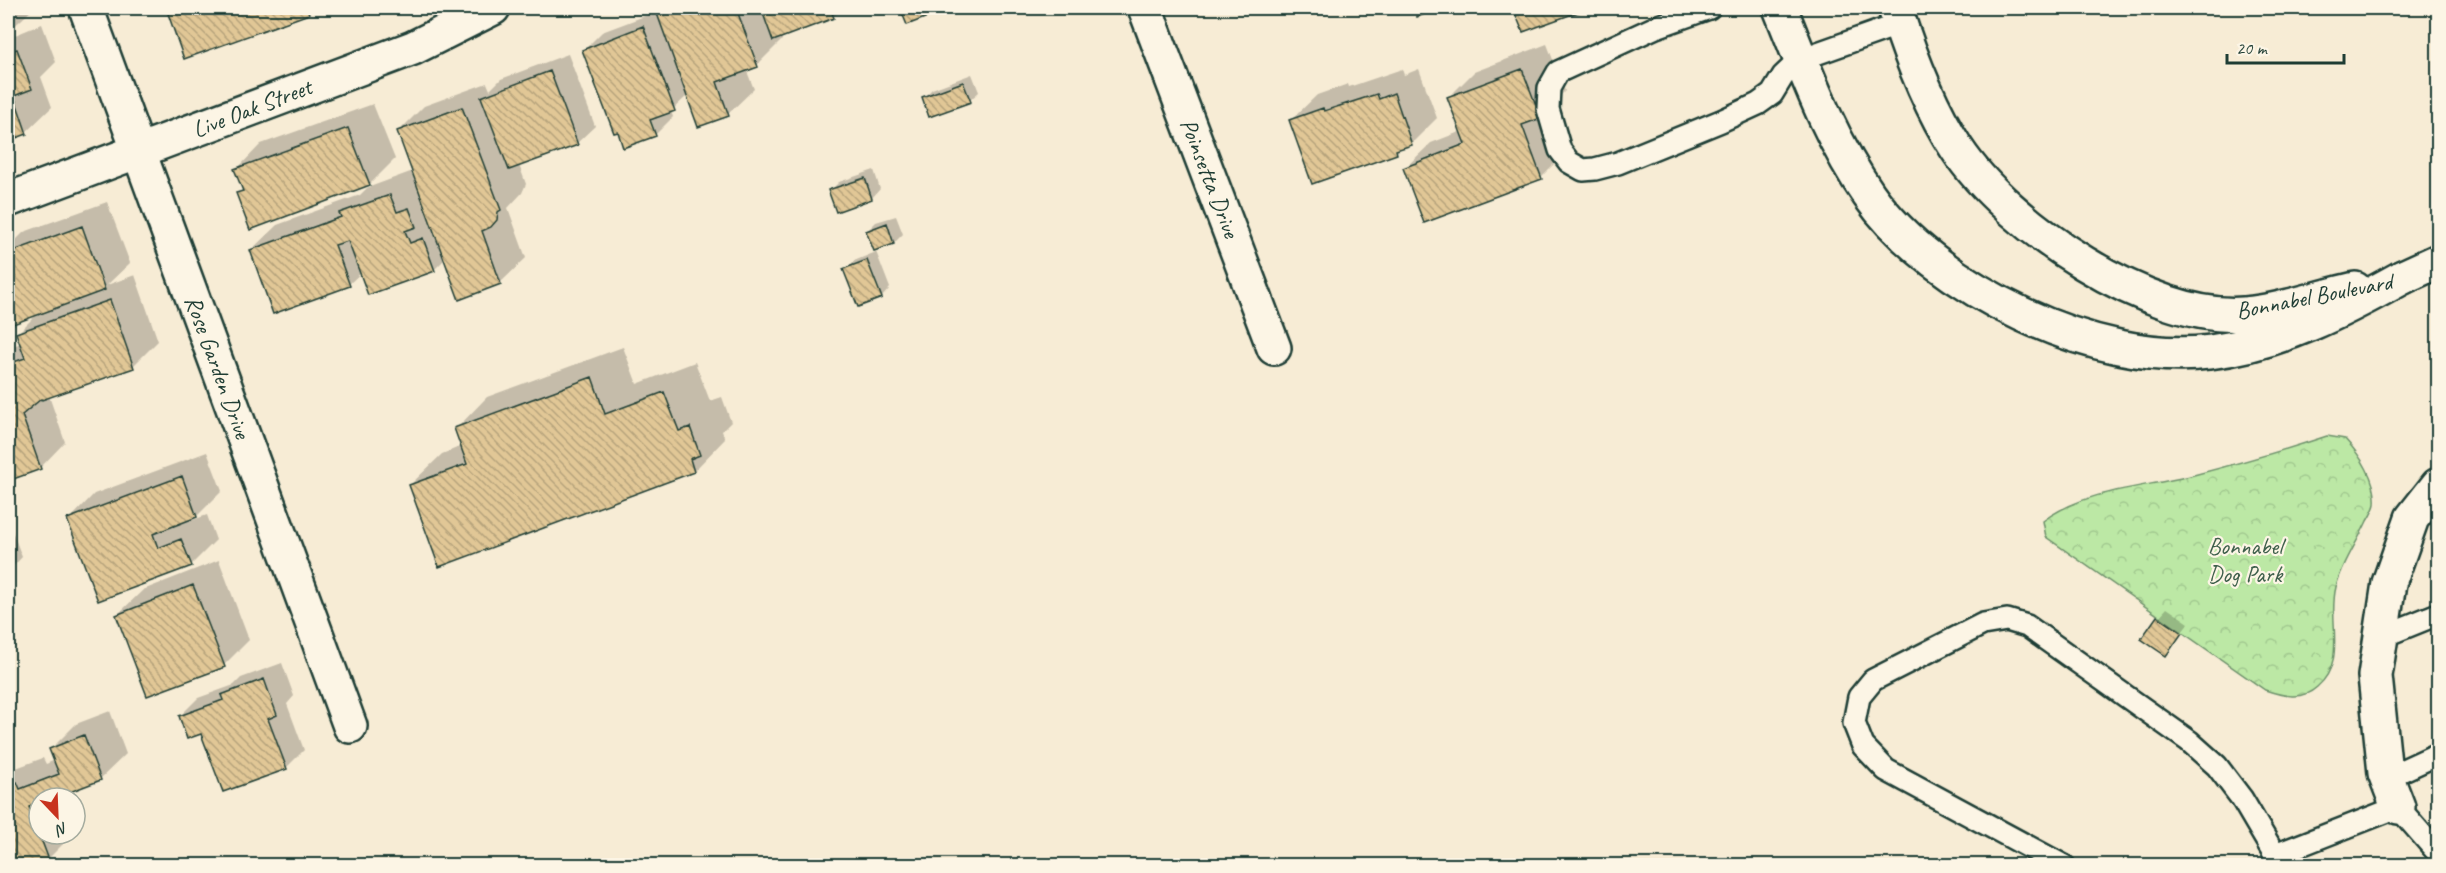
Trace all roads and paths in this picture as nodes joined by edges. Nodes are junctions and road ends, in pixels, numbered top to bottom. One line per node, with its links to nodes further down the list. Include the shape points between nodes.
1 (86, 8): 8 (street, Rose Garden Drive)
2 (494, 8): 8 (street, Live Oak Street, via 413,48)
3 (1145, 8): 12 (street, Poinsetta Drive)
4 (1708, 8): 7 (lane, via 1558,72 1549,88 1548,109 1560,150 1569,162 1583,170 1618,163 1758,104 1772,94 1783,76)
5 (1780, 8): 7 (street, Bonnabel Boulevard)
6 (1897, 16): 7 (lane); 11 (street, Bonnabel Boulevard, via 1941,121 1980,178 2035,229 2109,278 2210,313 2244,314)
7 (1801, 59): 11 (street, Bonnabel Boulevard, via 1831,132 1870,198 1893,225 1986,297 2062,330 2157,352 2208,352 2249,345 2310,325)
8 (139, 151): 9 (street, Live Oak Street); 16 (street, Rose Garden Drive)
9 (8, 200)
10 (2439, 261): 11 (street)
11 (2403, 277)
12 (1275, 348)
13 (2439, 485): 15 (street, via 2412,518 2389,583)
14 (2439, 614): 15 (lane)
15 (2381, 637): 18 (street, via 2375,676)
16 (350, 726)
17 (2439, 754): 18 (lane)
18 (2392, 792): 19 (lane); 20 (lane)
19 (2439, 853)
20 (2277, 860): 21 (lane, via 2242,799 2217,766 2189,741 2027,626 2007,620 1983,624 1874,680 1858,697 1854,723 1863,746 1886,770)
21 (2064, 866)

